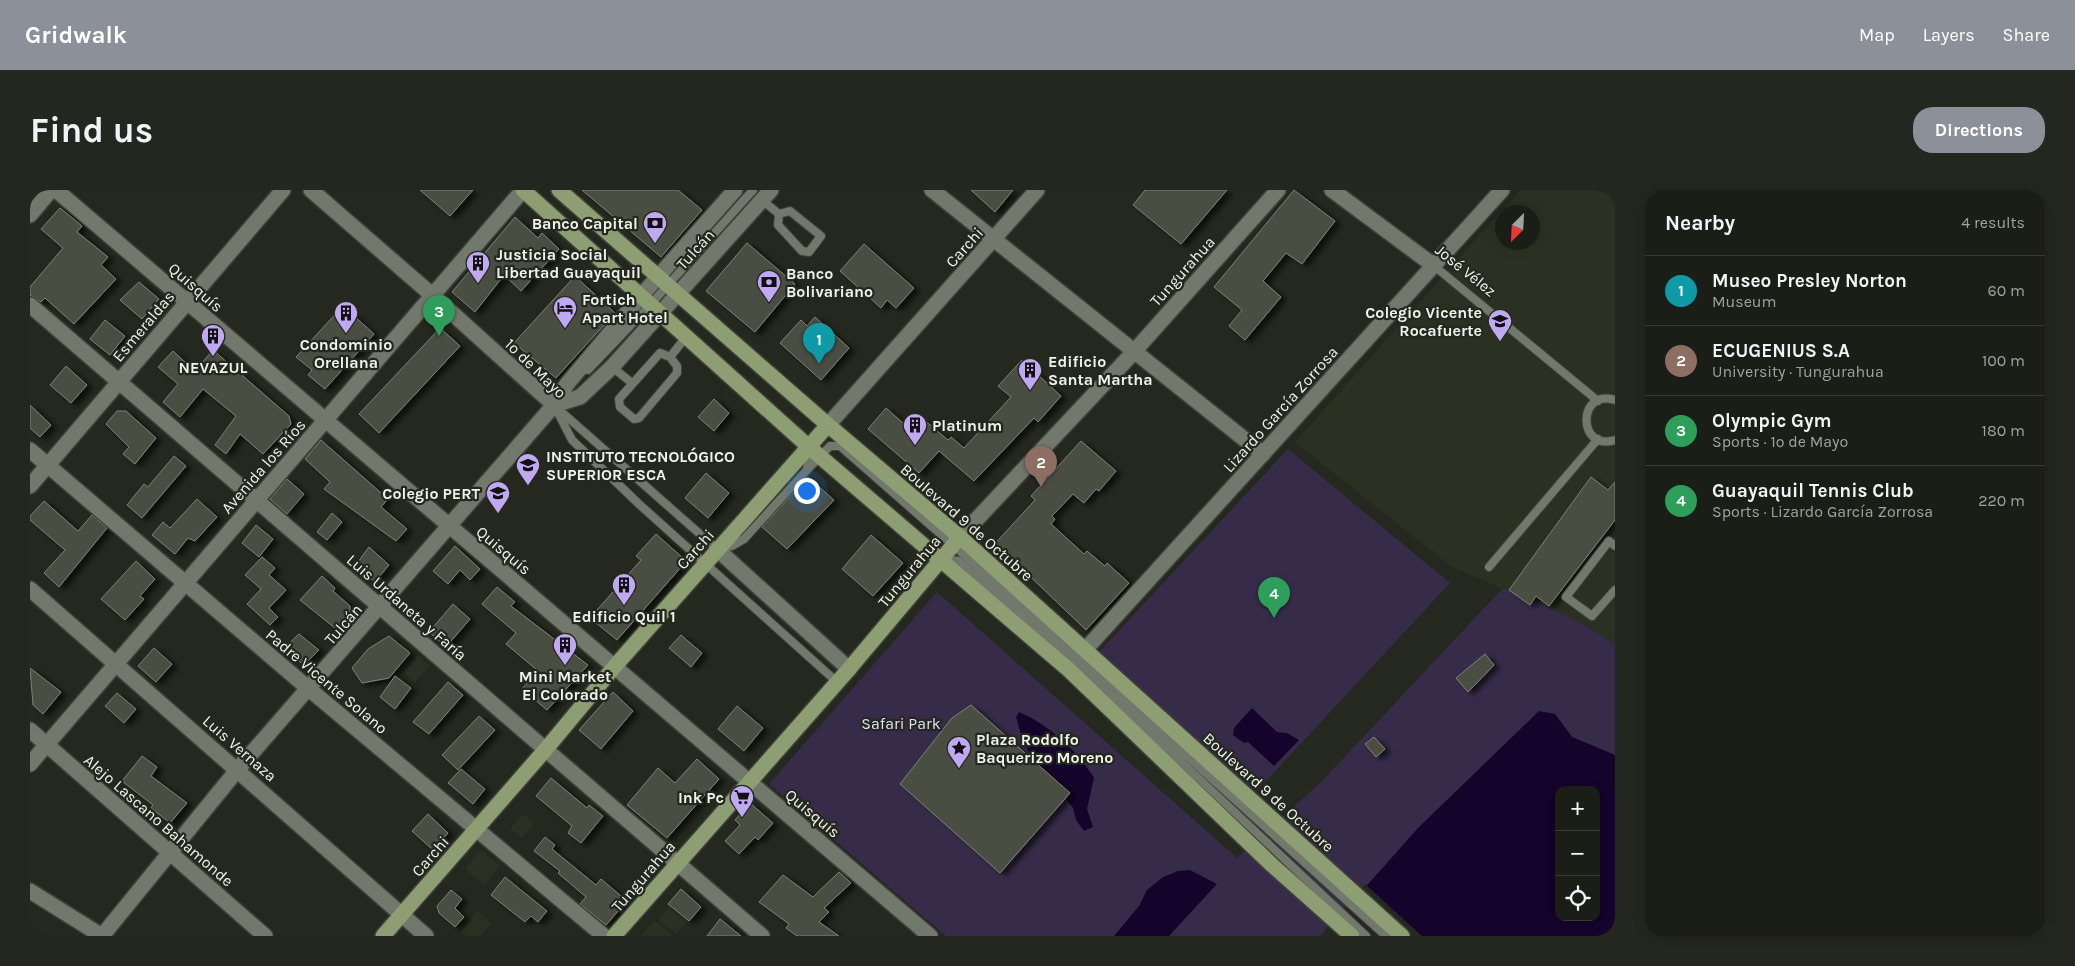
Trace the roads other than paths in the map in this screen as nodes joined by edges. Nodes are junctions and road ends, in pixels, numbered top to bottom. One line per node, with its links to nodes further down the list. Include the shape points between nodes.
1 (51, 190): 15 (street)
2 (56, 190): 20 (street, Quisquís)
3 (283, 190): 20 (street, Esmeraldas)
4 (310, 190): 19 (street, 1º de Mayo)
5 (523, 190): 19 (street, Avenida los Ríos); 22 (main road)
6 (559, 190): 18 (main road, Boulevard 9 de Octubre)
7 (735, 190): 18 (street, Tulcán)
8 (932, 190): 16 (street)
9 (1038, 190): 16 (street, Carchi)
10 (1278, 190): 24 (street, Tungurahua)
11 (1332, 190): 17 (street, José Vélez)
12 (1502, 190): 17 (street, Lizardo García Zorrosa)
13 (762, 193): 14 (lane); 18 (street, Tulcán)
14 (779, 214): 14 (lane, via 778,225 802,251 809,252 821,239 820,234 793,212)
15 (30, 215)
16 (994, 239): 24 (street); 33 (street, Carchi)
17 (1433, 265): 29 (lane, José Vélez); 38 (street, Lizardo García Zorrosa)
18 (668, 285): 22 (street, Tulcán); 22 (street, Tulcán); 33 (main road, Boulevard 9 de Octubre)
19 (432, 296): 31 (street, 1º de Mayo); 32 (street, Avenida los Ríos)
20 (186, 302): 27 (street, Esmeraldas); 32 (street, Quisquís)
21 (30, 305): 27 (street, Luis Urdaneta y Faría)
22 (650, 305): 23 (main road); 26 (street, Tulcán); 31 (street, Tulcán, via 567,384)
23 (686, 337): 25 (lane); 37 (main road)
24 (1134, 352): 38 (street); 44 (street, Tungurahua)
25 (670, 358): 28 (lane, via 660,353); 28 (lane, via 678,366 677,373 636,419 618,403)
26 (612, 367): 28 (lane); 31 (street, Tulcán, via 580,398)
27 (118, 382): 39 (street, Esmeraldas); 42 (street, Luis Urdaneta y Faría)
28 (632, 383)
29 (1598, 400): 30 (lane); 34 (lane, via 1586,416 1588,430)
30 (1615, 400)
31 (554, 405): 43 (street, Tulcán); 46 (lane); 48 (lane, 1º de Mayo, via 572,440)
32 (325, 421): 42 (street, Avenida los Ríos); 43 (street, Quisquís)
33 (828, 425): 37 (main road, Carchi); 44 (main road, Boulevard 9 de Octubre)
34 (1598, 439): 35 (lane); 49 (lane)
35 (1615, 440)
36 (30, 450): 39 (street, Padre Vicente Solano)
37 (814, 452): 40 (lane); 40 (lane, Boulevard 9 de Octubre); 44 (lane, Boulevard 9 de Octubre, via 840,446); 46 (main road, Carchi); 47 (main road)
38 (1263, 454): 54 (street, Lizardo García Zorrosa)
39 (48, 465): 41 (street, Esmeraldas); 50 (street, Padre Vicente Solano)
40 (807, 470): 46 (lane, Boulevard 9 de Octubre, via 744,539)
41 (30, 486)
42 (257, 501): 50 (street, Avenida los Ríos); 53 (street, Luis Urdaneta y Faría)
43 (449, 526): 53 (street, Tulcán); 56 (street, Quisquís)
44 (957, 541): 47 (main road, Tungurahua); 54 (main road, Boulevard 9 de Octubre); 69 (lane, Boulevard 9 de Octubre)
45 (1615, 546): 52 (lane, via 1609,541 1566,597 1592,616)
46 (718, 550): 48 (main road, Carchi); 57 (street)
47 (941, 559): 57 (main road, Tungurahua); 80 (main road, via 1069,670 1272,865); 81 (lane, via 959,562 1086,672)
48 (705, 564): 56 (main road, Carchi); 58 (lane, 1º de Mayo)
49 (1489, 567)
50 (186, 583): 55 (street, Avenida los Ríos); 59 (street, Padre Vicente Solano)
51 (30, 589): 55 (street, Luis Vernaza)
52 (1615, 590)
53 (380, 607): 59 (street, Tulcán); 62 (street, Luis Urdaneta y Faría)
54 (1084, 651): 69 (main road, Boulevard 9 de Octubre)
55 (117, 664): 61 (street, Avenida los Ríos); 64 (street, Luis Vernaza)
56 (615, 666): 62 (main road, Carchi); 65 (street, Quisquís)
57 (849, 669): 58 (main road, Tungurahua)
58 (837, 682): 65 (main road, Tungurahua)
59 (309, 689): 64 (street, Tulcán); 66 (street, Padre Vicente Solano)
60 (30, 730): 61 (street, Alejo Lascano Bahamonde)
61 (47, 744): 63 (street, Avenida los Ríos); 67 (street, Alejo Lascano Bahamonde)
62 (546, 749): 66 (main road, Carchi); 68 (street, Luis Urdaneta y Faría)
63 (30, 764)
64 (238, 769): 67 (street, Tulcán); 71 (street, Luis Vernaza)
65 (749, 781): 68 (main road, Tungurahua); 79 (street, Quisquís)
66 (475, 830): 71 (main road, Carchi); 76 (street, Padre Vicente Solano)
67 (171, 854): 72 (street, Tulcán); 73 (street, Alejo Lascano Bahamonde)
68 (677, 863): 77 (main road, Tungurahua); 78 (street, Luis Urdaneta y Faría)
69 (1343, 890): 82 (lane); 83 (main road)
70 (30, 891): 72 (street)
71 (402, 915): 74 (main road, Carchi); 75 (street, Luis Vernaza)
72 (102, 936)
73 (265, 936)
74 (382, 936)
75 (426, 936)
76 (604, 936)
77 (614, 936)
78 (762, 936)
79 (930, 936)
80 (1352, 936)
81 (1366, 936)
82 (1386, 936)
83 (1402, 936)

